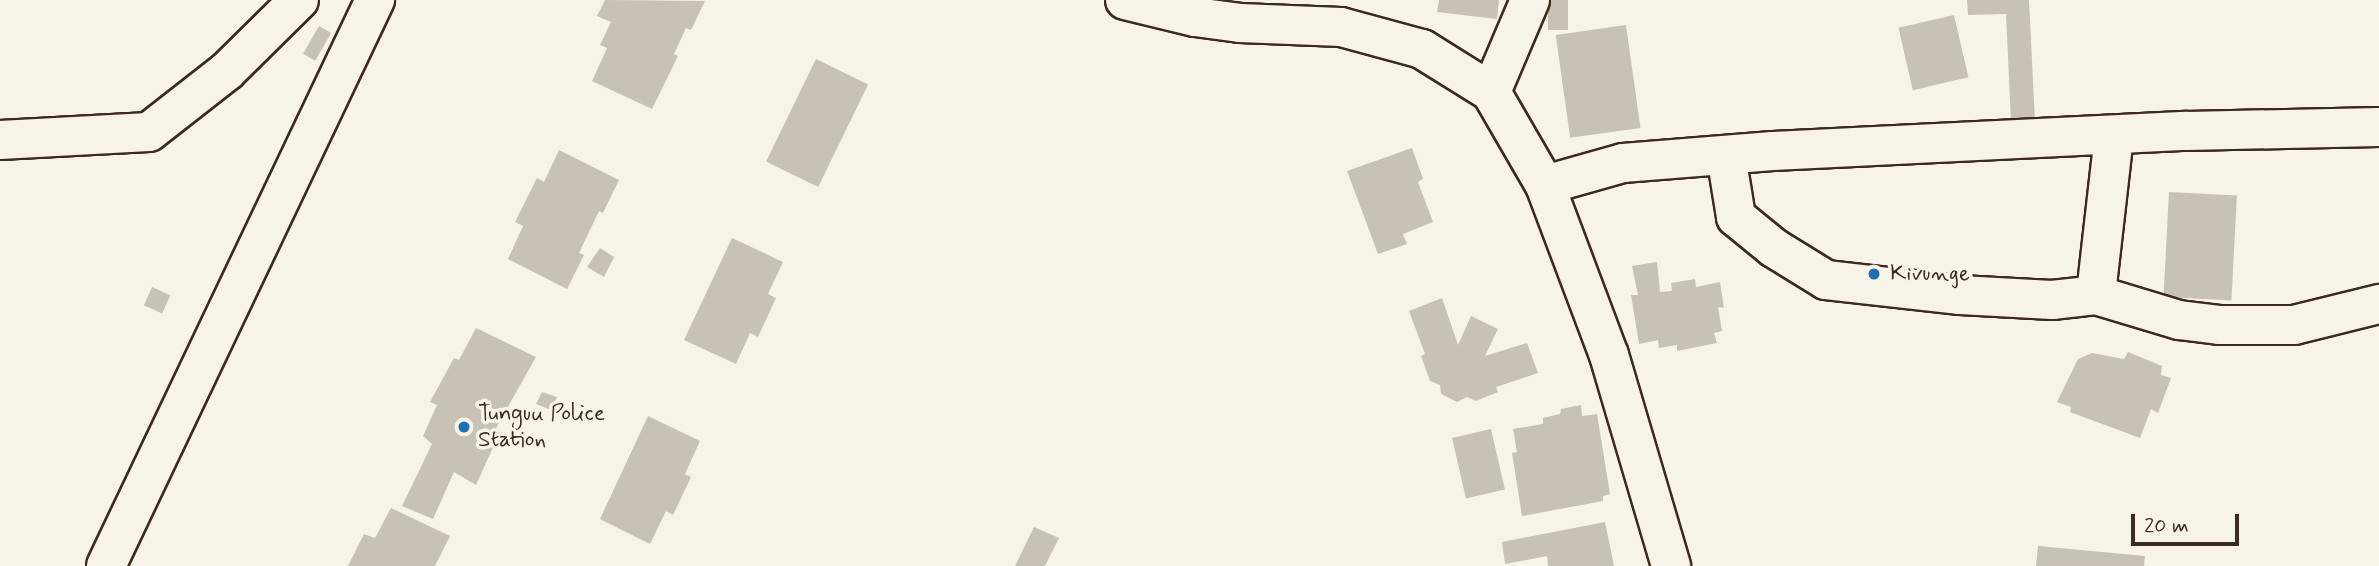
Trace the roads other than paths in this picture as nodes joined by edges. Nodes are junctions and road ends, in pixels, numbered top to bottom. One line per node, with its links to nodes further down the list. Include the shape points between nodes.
1 (299, 0): 8 (street, via 227,71 149,132)
2 (375, 0): 13 (street)
3 (1125, 0): 5 (street, via 1240,23 1341,27 1422,49)
4 (1530, 0): 5 (street)
5 (1491, 92): 10 (street)
6 (2379, 127): 7 (street)
7 (2114, 136): 9 (street, via 1926,141); 11 (street)
8 (0, 140)
9 (1726, 155): 10 (street, via 1623,163); 11 (street, via 1737,217 1774,248 1826,281 2052,300)
10 (1545, 185): 14 (street, via 1609,355)
11 (2096, 295): 12 (street, via 2179,320 2219,325 2294,325)
12 (2379, 304)
13 (106, 566)
14 (1671, 566)

